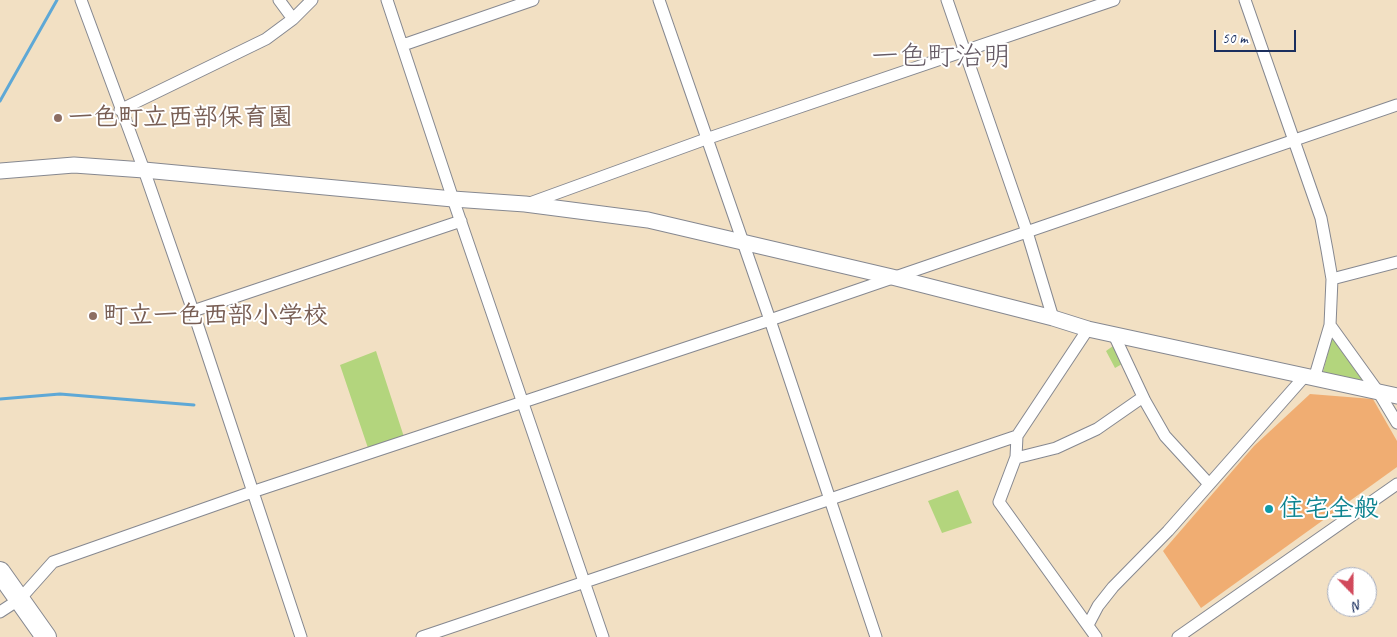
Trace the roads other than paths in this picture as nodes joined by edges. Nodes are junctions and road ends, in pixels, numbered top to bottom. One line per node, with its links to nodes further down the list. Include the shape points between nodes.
1 (81, 0): 14 (street)
2 (279, 0): 10 (street)
3 (312, 0): 10 (street)
4 (387, 0): 11 (street)
5 (533, 0): 11 (street)
6 (659, 0): 15 (street)
7 (947, 0): 12 (street)
8 (1114, 0): 12 (street)
9 (1245, 0): 16 (street)
10 (293, 19): 14 (street, via 266,39)
11 (403, 45): 19 (street)
12 (964, 51): 15 (street); 22 (street)
13 (1397, 105): 16 (street)
14 (120, 110): 17 (street)
15 (706, 139): 20 (street); 23 (street)
16 (1293, 140): 22 (street); 26 (street, via 1320,218)
17 (144, 170): 18 (street, via 74,165); 19 (street); 27 (street)
18 (0, 171)
19 (453, 199): 20 (street); 21 (street)
20 (525, 204): 23 (street, via 648,220)
21 (461, 221): 27 (street); 37 (street)
22 (1027, 232): 25 (street); 28 (street)
23 (742, 242): 25 (street); 29 (street)
24 (1397, 262): 26 (street)
25 (892, 277): 28 (street); 29 (street)
26 (1332, 278): 30 (street)
27 (192, 311): 43 (street)
28 (1053, 318): 31 (street)
29 (770, 320): 37 (street); 44 (street)
30 (1330, 325): 33 (street); 34 (street)
31 (1088, 329): 32 (street); 39 (street)
32 (1114, 335): 33 (street); 36 (street)
33 (1309, 378): 34 (street); 41 (street)
34 (1379, 393): 35 (street); 38 (street)
35 (1397, 396)
36 (1143, 397): 40 (street, via 1097,429 1056,448); 41 (street, via 1165,436)
37 (523, 402): 43 (street); 46 (street)
38 (1397, 423)
39 (1017, 436): 40 (street); 44 (street)
40 (1016, 458): 49 (street, via 999,502)
41 (1209, 484): 49 (street, via 1113,586)
42 (1397, 484): 56 (street)
43 (252, 492): 47 (street, via 53,562); 51 (street)
44 (829, 499): 46 (street); 54 (street)
45 (0, 572): 47 (highway)
46 (584, 582): 52 (street); 53 (street)
47 (20, 599): 48 (street); 50 (highway)
48 (0, 612)
49 (1088, 625): 55 (street)
50 (46, 637)
51 (301, 637)
52 (422, 637)
53 (603, 637)
54 (876, 637)
55 (1096, 637)
56 (1178, 637)

